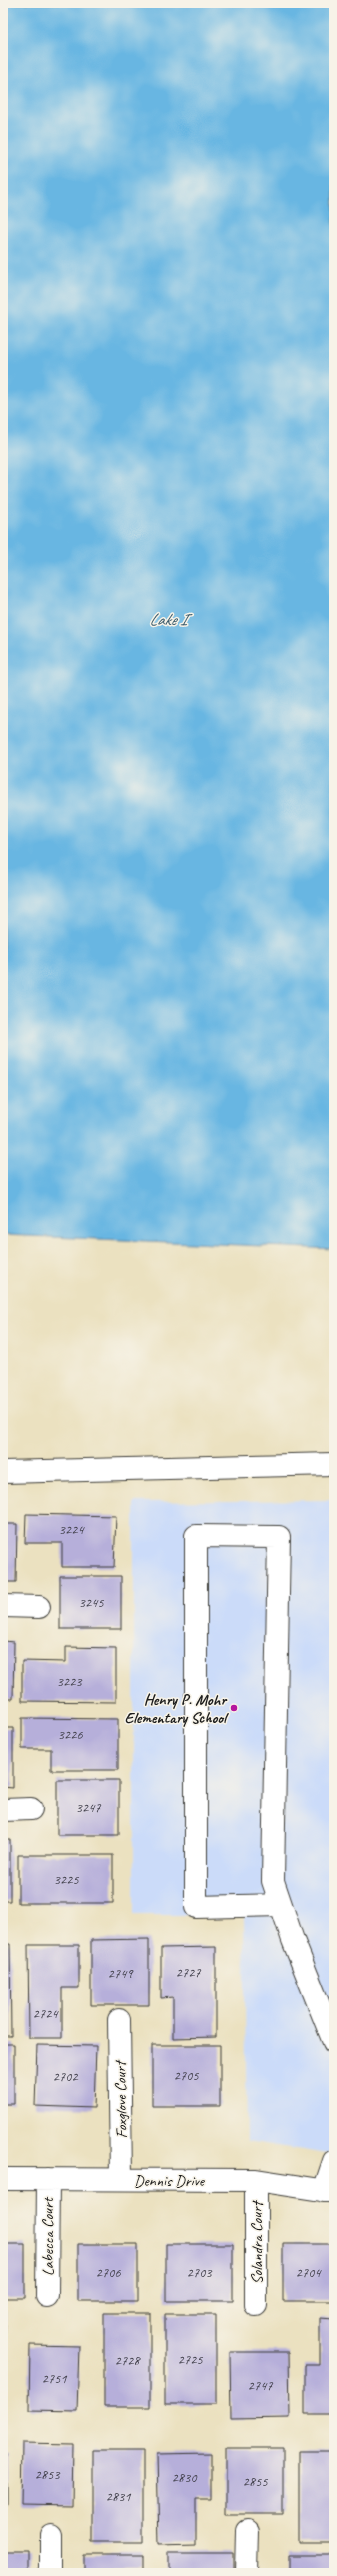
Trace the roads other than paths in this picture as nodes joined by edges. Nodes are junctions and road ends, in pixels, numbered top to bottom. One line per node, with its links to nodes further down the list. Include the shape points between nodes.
1 (334, 1464): 2 (street)
2 (3, 1472)
3 (3, 1606): 4 (street)
4 (39, 1607)
5 (31, 1809): 6 (street)
6 (3, 1810)
7 (281, 1905): 7 (street, via 273,1880 279,1537 196,1536 196,1907); 9 (street)
8 (119, 2020): 13 (street, Foxglove Court)
9 (334, 2042)
10 (334, 2161): 15 (street)
11 (3, 2179): 12 (street, Dennis Drive)
12 (48, 2179): 13 (street, Dennis Drive); 16 (street, Labecca Court)
13 (121, 2180): 14 (street, Dennis Drive)
14 (256, 2180): 15 (street, Dennis Drive); 17 (street, Solandra Court)
15 (329, 2191)
16 (47, 2296)
17 (256, 2305)
18 (248, 2531): 21 (street)
19 (51, 2536): 20 (street)
20 (51, 2573)
21 (246, 2573)

